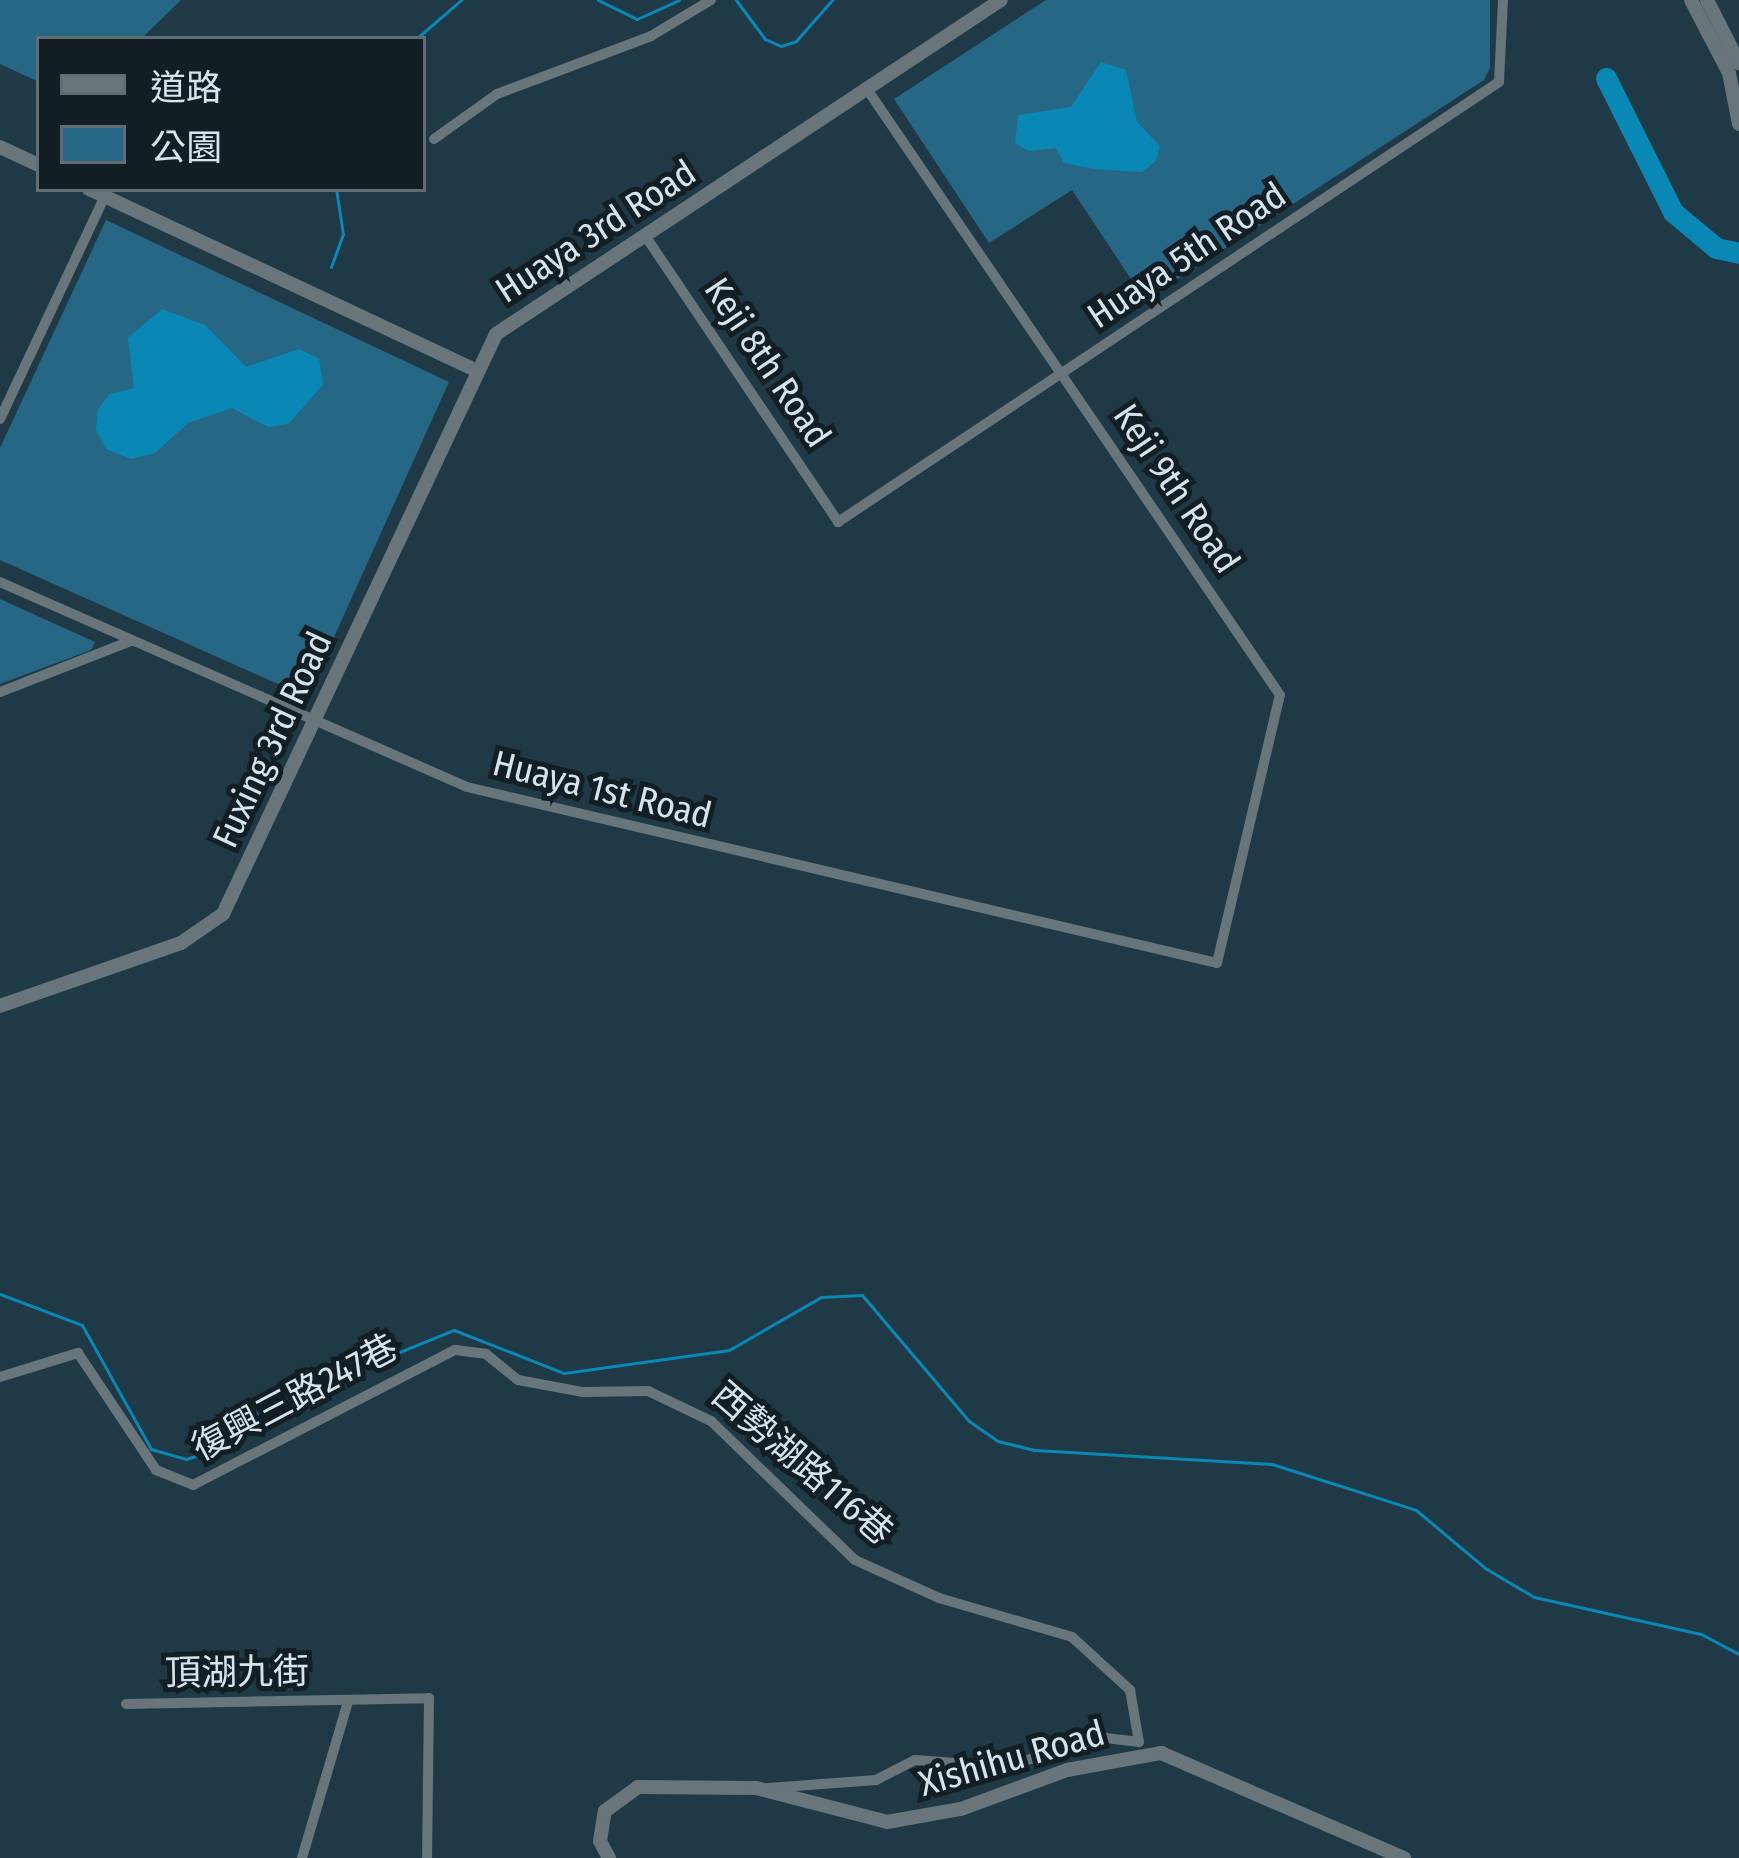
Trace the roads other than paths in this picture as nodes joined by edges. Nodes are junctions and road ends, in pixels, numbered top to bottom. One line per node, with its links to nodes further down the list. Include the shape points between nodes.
1 (711, 0): 9 (street, via 634,43 496,94)
2 (1001, 0): 7 (street, Huaya 3rd Road)
3 (1503, 0): 16 (street, Huaya 5th Road, via 1499,82)
4 (1691, 0): 8 (street, via 1729,73)
5 (1707, 0): 6 (street)
6 (1739, 63)
7 (867, 89): 14 (street, Huaya 3rd Road); 16 (street, Keji 9th Road)
8 (1739, 124)
9 (434, 139)
10 (0, 147): 11 (street)
11 (36, 164)
12 (96, 192): 13 (street)
13 (105, 196): 15 (street); 17 (street)
14 (646, 237): 15 (street, Huaya 3rd Road, via 501,329); 18 (street, Keji 8th Road)
15 (478, 371): 22 (street, Fuxing 3rd Road)
16 (1062, 375): 18 (street, Huaya 5th Road); 23 (street, Keji 9th Road, via 1280,695)
17 (1, 414)
18 (838, 522)
19 (0, 582): 20 (street, Huaya 1st Road)
20 (131, 641): 21 (street); 22 (street, Huaya 1st Road)
21 (0, 692)
22 (316, 724): 23 (street, Huaya 1st Road, via 466,788); 24 (street, Fuxing 3rd Road, via 209,927)
23 (1217, 963)
24 (0, 1006)
25 (470, 1349): 26 (street, 復興三路247巷, via 279,1434 213,1481 193,1485 156,1470 78,1353); 29 (street, 西勢湖路116巷, via 518,1381 682,1401 739,1445 855,1560 939,1598 1072,1637 1130,1690 1139,1742 1089,1736 1010,1767 915,1760 876,1780)
26 (0, 1377)
27 (348, 1702): 28 (street, 頂湖九街); 30 (street, 頂湖九街); 31 (street, 頂湖九街, via 430,1698)
28 (126, 1704)
29 (756, 1788): 32 (street, Xishihu Road, via 628,1791 605,1811 601,1840); 33 (street, Xishihu Road, via 887,1822 961,1809 1112,1759 1162,1754)
30 (302, 1858)
31 (427, 1858)
32 (609, 1858)
33 (1404, 1858)

